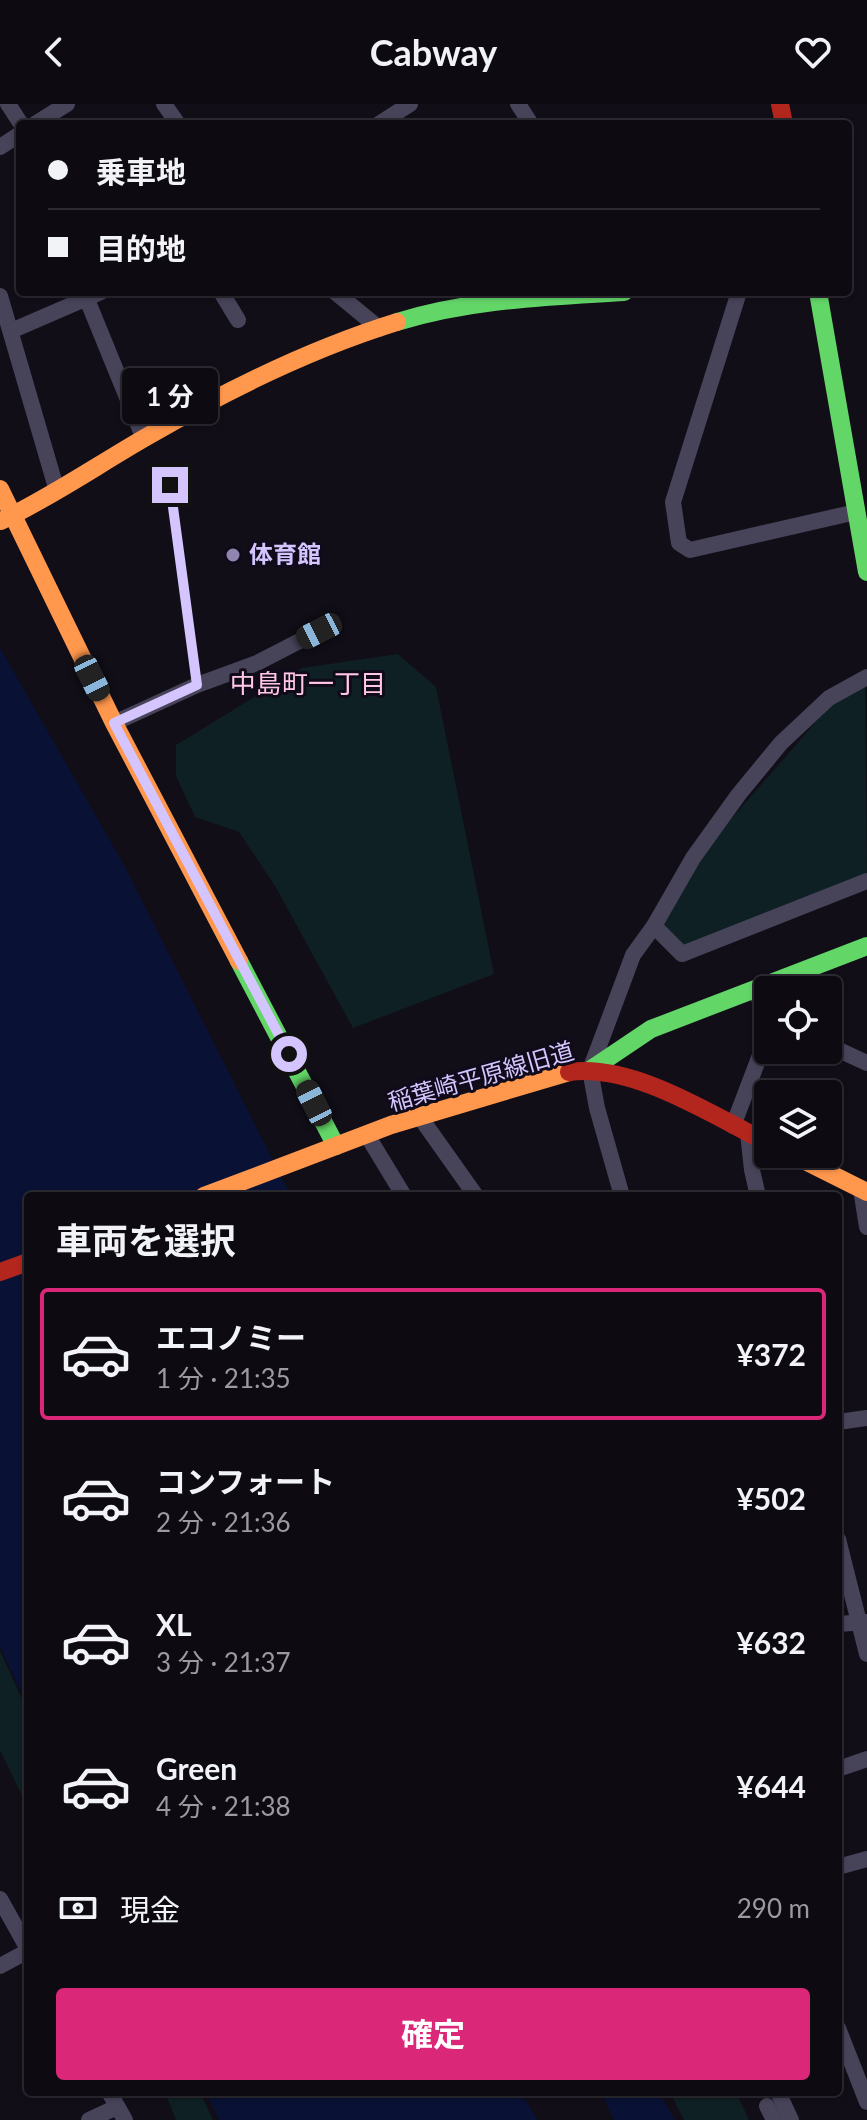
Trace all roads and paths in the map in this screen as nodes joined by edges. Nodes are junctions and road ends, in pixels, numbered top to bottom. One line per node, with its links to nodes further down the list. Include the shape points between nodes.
1 (67, 104): 3 (street)
2 (410, 104): 4 (street)
3 (41, 120)
4 (385, 120)
5 (0, 296): 15 (street)
6 (87, 296): 15 (street)
7 (92, 296): 16 (street)
8 (223, 296): 13 (street)
9 (340, 296): 14 (street)
10 (570, 296): 14 (street, via 455,309)
11 (738, 296): 20 (street, via 673,502 679,543 690,550)
12 (819, 296): 20 (street)
13 (238, 320)
14 (380, 329): 16 (street, via 307,354)
15 (11, 331): 19 (street)
16 (144, 439): 19 (street)
17 (170, 485): 25 (lane)
18 (0, 489): 21 (street)
19 (57, 491): 21 (street)
20 (856, 512): 22 (street)
21 (4, 520): 26 (street)
22 (867, 572)
23 (319, 631): 25 (street, via 257,663)
24 (867, 677): 28 (street, via 829,698 781,743 693,858)
25 (197, 685): 26 (street)
26 (114, 723): 40 (street)
27 (867, 881): 28 (street, via 682,954)
28 (654, 926): 35 (street, via 633,955)
29 (867, 946): 30 (street)
30 (791, 976)
31 (754, 990): 35 (street, via 651,1029)
32 (842, 1051): 33 (street)
33 (867, 1063)
34 (760, 1064): 37 (street)
35 (590, 1070): 36 (street, 稲葉崎平原線旧道); 37 (street, 稲葉崎平原線旧道, via 638,1081); 46 (street)
36 (420, 1117): 38 (street, 稲葉崎平原線旧道); 45 (street)
37 (741, 1130): 39 (street, 稲葉崎平原線旧道); 47 (street)
38 (367, 1135): 40 (street, 稲葉崎平原線旧道); 44 (street)
39 (754, 1136)
40 (336, 1146): 43 (street, 稲葉崎平原線旧道)
41 (819, 1168): 42 (street)
42 (864, 1190): 48 (street)
43 (215, 1192)
44 (402, 1192)
45 (473, 1192)
46 (621, 1192)
47 (757, 1192)
48 (867, 1227)
49 (24, 1263): 50 (street)
50 (0, 1272)
51 (867, 1418): 52 (street)
52 (842, 1421)
53 (842, 1552): 54 (street)
54 (863, 1623): 55 (street); 56 (street)
55 (842, 1624)
56 (867, 1654)
57 (867, 1759): 58 (street)
58 (842, 1768)
59 (867, 1859): 60 (street)
60 (842, 1866)
61 (0, 1899): 62 (street)
62 (24, 1943)
63 (24, 1952): 64 (street)
64 (0, 1966)
65 (842, 2038): 68 (street)
66 (111, 2096): 69 (street)
67 (780, 2096): 71 (street)
68 (867, 2102)
69 (121, 2114): 70 (street)
70 (89, 2120)
71 (791, 2120)

